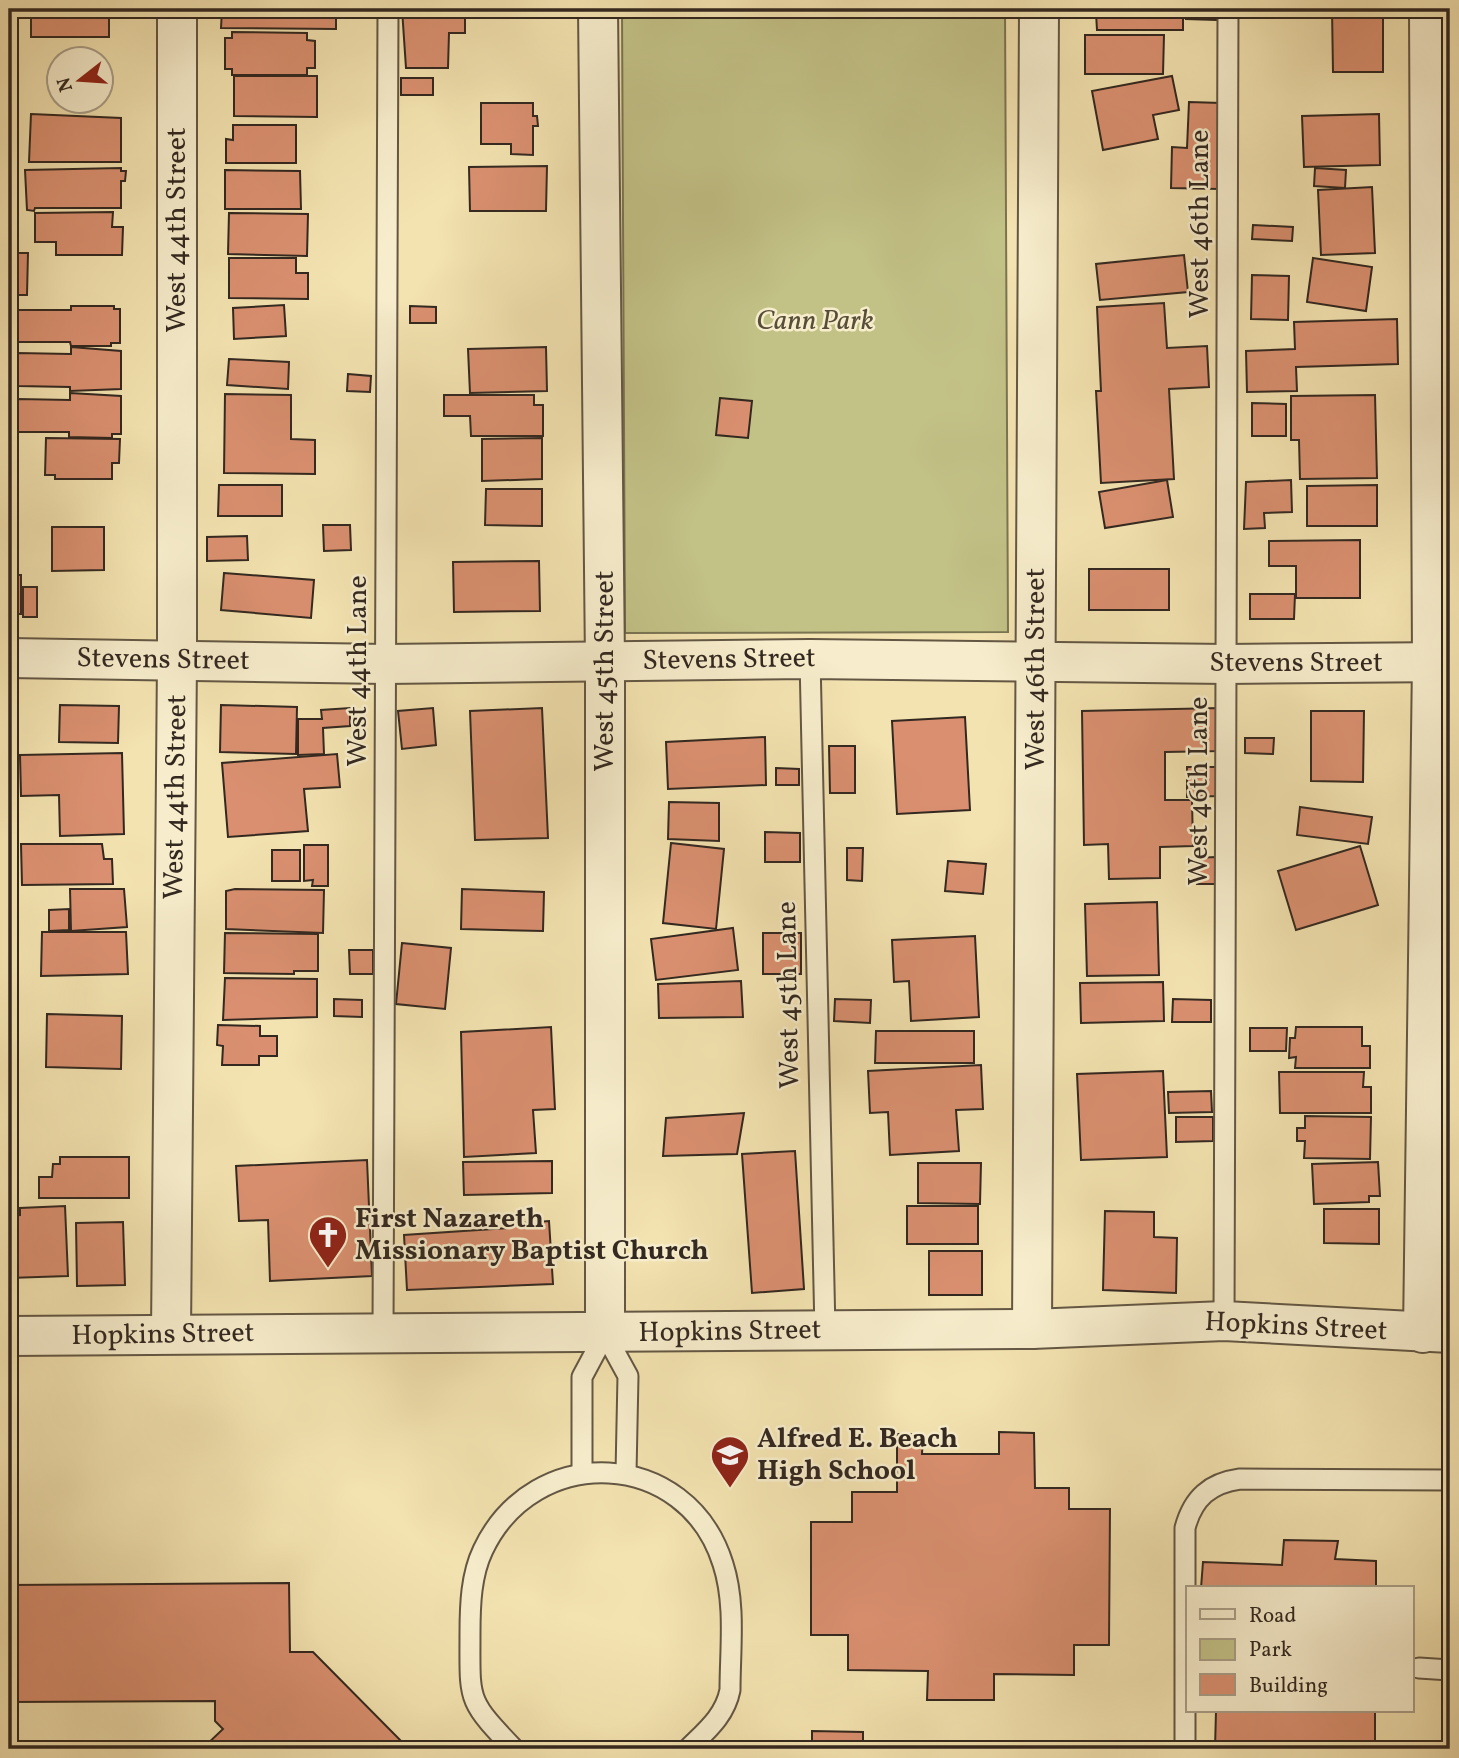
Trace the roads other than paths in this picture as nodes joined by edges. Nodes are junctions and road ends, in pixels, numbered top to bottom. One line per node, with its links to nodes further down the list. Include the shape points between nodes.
1 (177, 9): 8 (street, West 44th Street)
2 (388, 9): 13 (lane, West 44th Lane)
3 (598, 9): 11 (street, West 45th Street)
4 (1040, 9): 10 (street, West 46th Street)
5 (1228, 9): 14 (lane, West 46th Lane)
6 (1429, 9): 12 (street)
7 (9, 658): 8 (street, Stevens Street)
8 (177, 659): 13 (street, Stevens Street); 19 (street, West 44th Street)
9 (810, 659): 10 (street, Stevens Street); 11 (street, Stevens Street); 17 (lane, West 45th Lane)
10 (1037, 661): 14 (street, Stevens Street); 16 (street, West 46th Street)
11 (606, 662): 13 (street, Stevens Street); 21 (street, West 45th Street)
12 (1441, 662): 14 (street, Stevens Street); 18 (street)
13 (386, 664): 20 (lane, West 44th Lane)
14 (1227, 664): 15 (lane, West 46th Lane)
15 (1224, 1321): 16 (street, Hopkins Street); 18 (street, Hopkins Street)
16 (1032, 1329): 17 (street, Hopkins Street)
17 (825, 1331): 21 (street, Hopkins Street)
18 (1436, 1333)
19 (171, 1334): 20 (street, Hopkins Street); 22 (street, Hopkins Street)
20 (383, 1334): 21 (street, Hopkins Street)
21 (605, 1334): 23 (lane, via 582,1377); 24 (lane, via 628,1376)
22 (9, 1336)
23 (582, 1473): 24 (lane); 28 (lane, via 558,1479 522,1500 493,1533 476,1569 470,1614 470,1689 480,1714)
24 (626, 1474): 29 (lane, via 655,1483 698,1518 717,1548 728,1583 727,1704)
25 (1450, 1479): 30 (lane, via 1240,1479 1223,1481 1199,1497 1189,1510 1185,1528)
26 (1419, 1668): 27 (lane)
27 (1450, 1670)
28 (514, 1749)
29 (688, 1749)
30 (1185, 1749)

